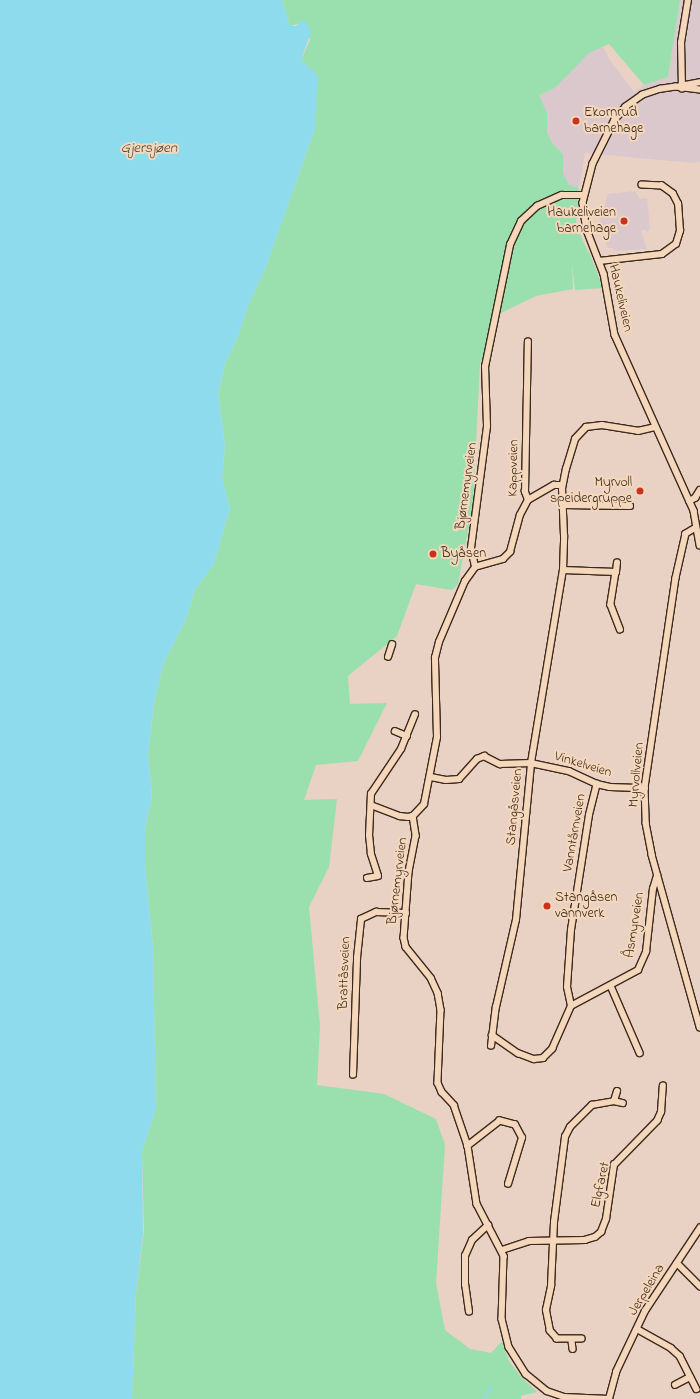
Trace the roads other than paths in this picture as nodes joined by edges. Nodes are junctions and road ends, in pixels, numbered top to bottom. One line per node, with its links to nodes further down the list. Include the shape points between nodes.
1 (688, 0): 3 (street, via 681,43)
2 (700, 82): 3 (street, Haukeliveien)
3 (682, 87): 4 (street, Haukeliveien); 6 (street, Haukeliveien, via 643,95 619,116 590,171)
4 (700, 90)
5 (642, 185): 7 (street, via 662,186 674,194 678,204 680,231 676,244 662,254)
6 (584, 195): 7 (street, Haukeliveien, via 584,220); 19 (street, Bjørnemyrveien, via 562,195 537,206 521,222 510,245 485,367 487,426 471,548)
7 (599, 261): 9 (street, Haukeliveien, via 615,335)
8 (528, 342): 12 (street, Kappveien, via 525,492)
9 (655, 427): 10 (street, Stangåsveien, via 638,431 602,425 586,427 575,439); 13 (street, Haukeliveien)
10 (562, 485): 12 (street, via 554,485); 14 (street, Stangåsveien)
11 (700, 490): 13 (street, via 695,498)
12 (528, 500): 19 (street, Kappveien, via 523,507 514,544 508,554 499,560)
13 (689, 501): 16 (street, Haukeliveien)
14 (563, 505): 15 (street); 20 (street, Stangåsveien)
15 (630, 506)
16 (696, 528): 17 (street, Haukeliveien); 31 (street, Myrvollveien, via 686,534 677,571)
17 (700, 545)
18 (617, 563): 21 (street)
19 (475, 567): 29 (street, via 465,581 437,651 436,737)
20 (563, 570): 21 (street); 28 (street, Stangåsveien)
21 (616, 572): 22 (street, via 611,606)
22 (620, 629)
23 (392, 645): 24 (street)
24 (388, 657)
25 (415, 715): 27 (street, Bjørnemyrveien)
26 (395, 731): 27 (street)
27 (407, 736): 32 (street, Bjørnemyrveien, via 374,790)
28 (531, 763): 29 (street, Vinkelveien, via 500,764 484,756 477,758 458,779); 30 (street, Vinkelveien, via 569,771); 40 (street, Stangåsveien, via 516,920)
29 (431, 777): 33 (street, via 424,804)
30 (597, 784): 31 (street, Vinkelveien); 38 (street, Vanntårnveien, via 571,930 567,987)
31 (645, 788): 34 (street, Myrvollveien, via 646,823)
32 (371, 805): 33 (street, Bjørnemyrveien, via 400,816); 35 (street, Bjørnemyrveien, via 370,846 378,876)
33 (413, 816): 36 (street, Bjørnemyrveien, via 416,836 409,872)
34 (657, 876): 37 (street, Åsmyrveien, via 642,964 638,970); 39 (street, Myrvollveien)
35 (367, 878)
36 (406, 913): 43 (street, Brattåsveien, via 376,912 361,919); 50 (street, Bjørnemyrveien, via 406,947 431,978 440,1000 440,1089 454,1104)
37 (611, 986): 38 (street, Åsmyrveien); 42 (street)
38 (571, 1006): 40 (street, via 552,1049 543,1058 534,1059 518,1053)
39 (700, 1027)
40 (492, 1035): 41 (street, Stangåsveien)
41 (491, 1046)
42 (640, 1053)
43 (353, 1075)
44 (663, 1086): 47 (street, Elgfaret)
45 (617, 1091): 48 (street)
46 (655, 1093): 47 (street)
47 (663, 1094): 54 (street, Elgfaret, via 661,1112 656,1121 614,1166 606,1219 601,1232 585,1240)
48 (614, 1101): 49 (street); 54 (street, via 592,1105 570,1127 565,1137)
49 (623, 1103)
50 (468, 1146): 51 (street, via 495,1123 505,1121 515,1125 522,1138); 52 (street, Bjørnemyrveien, via 474,1194)
51 (508, 1184)
52 (488, 1225): 55 (street, Bjørnemyrveien); 58 (street, via 472,1240 465,1256 465,1285)
53 (700, 1228): 56 (street, Jerpeleina)
54 (553, 1240): 55 (street, Elgfaret, via 529,1241); 61 (street, via 551,1286 546,1310 550,1331 557,1339)
55 (502, 1250): 66 (street, via 505,1272 503,1328 509,1347 520,1366 532,1381 547,1391 564,1397)
56 (678, 1263): 57 (street, Jerpeleina); 59 (street, Jerpeleina, via 645,1311)
57 (700, 1286)
58 (469, 1312)
59 (637, 1329): 63 (street, Jerpeleina, via 680,1356); 66 (street, Jerpeleina, via 616,1372)
60 (582, 1339): 61 (street)
61 (572, 1341): 62 (street)
62 (573, 1348)
63 (690, 1377): 64 (street); 65 (street, Jerpeleina)
64 (675, 1385)
65 (697, 1389)
66 (609, 1399)

